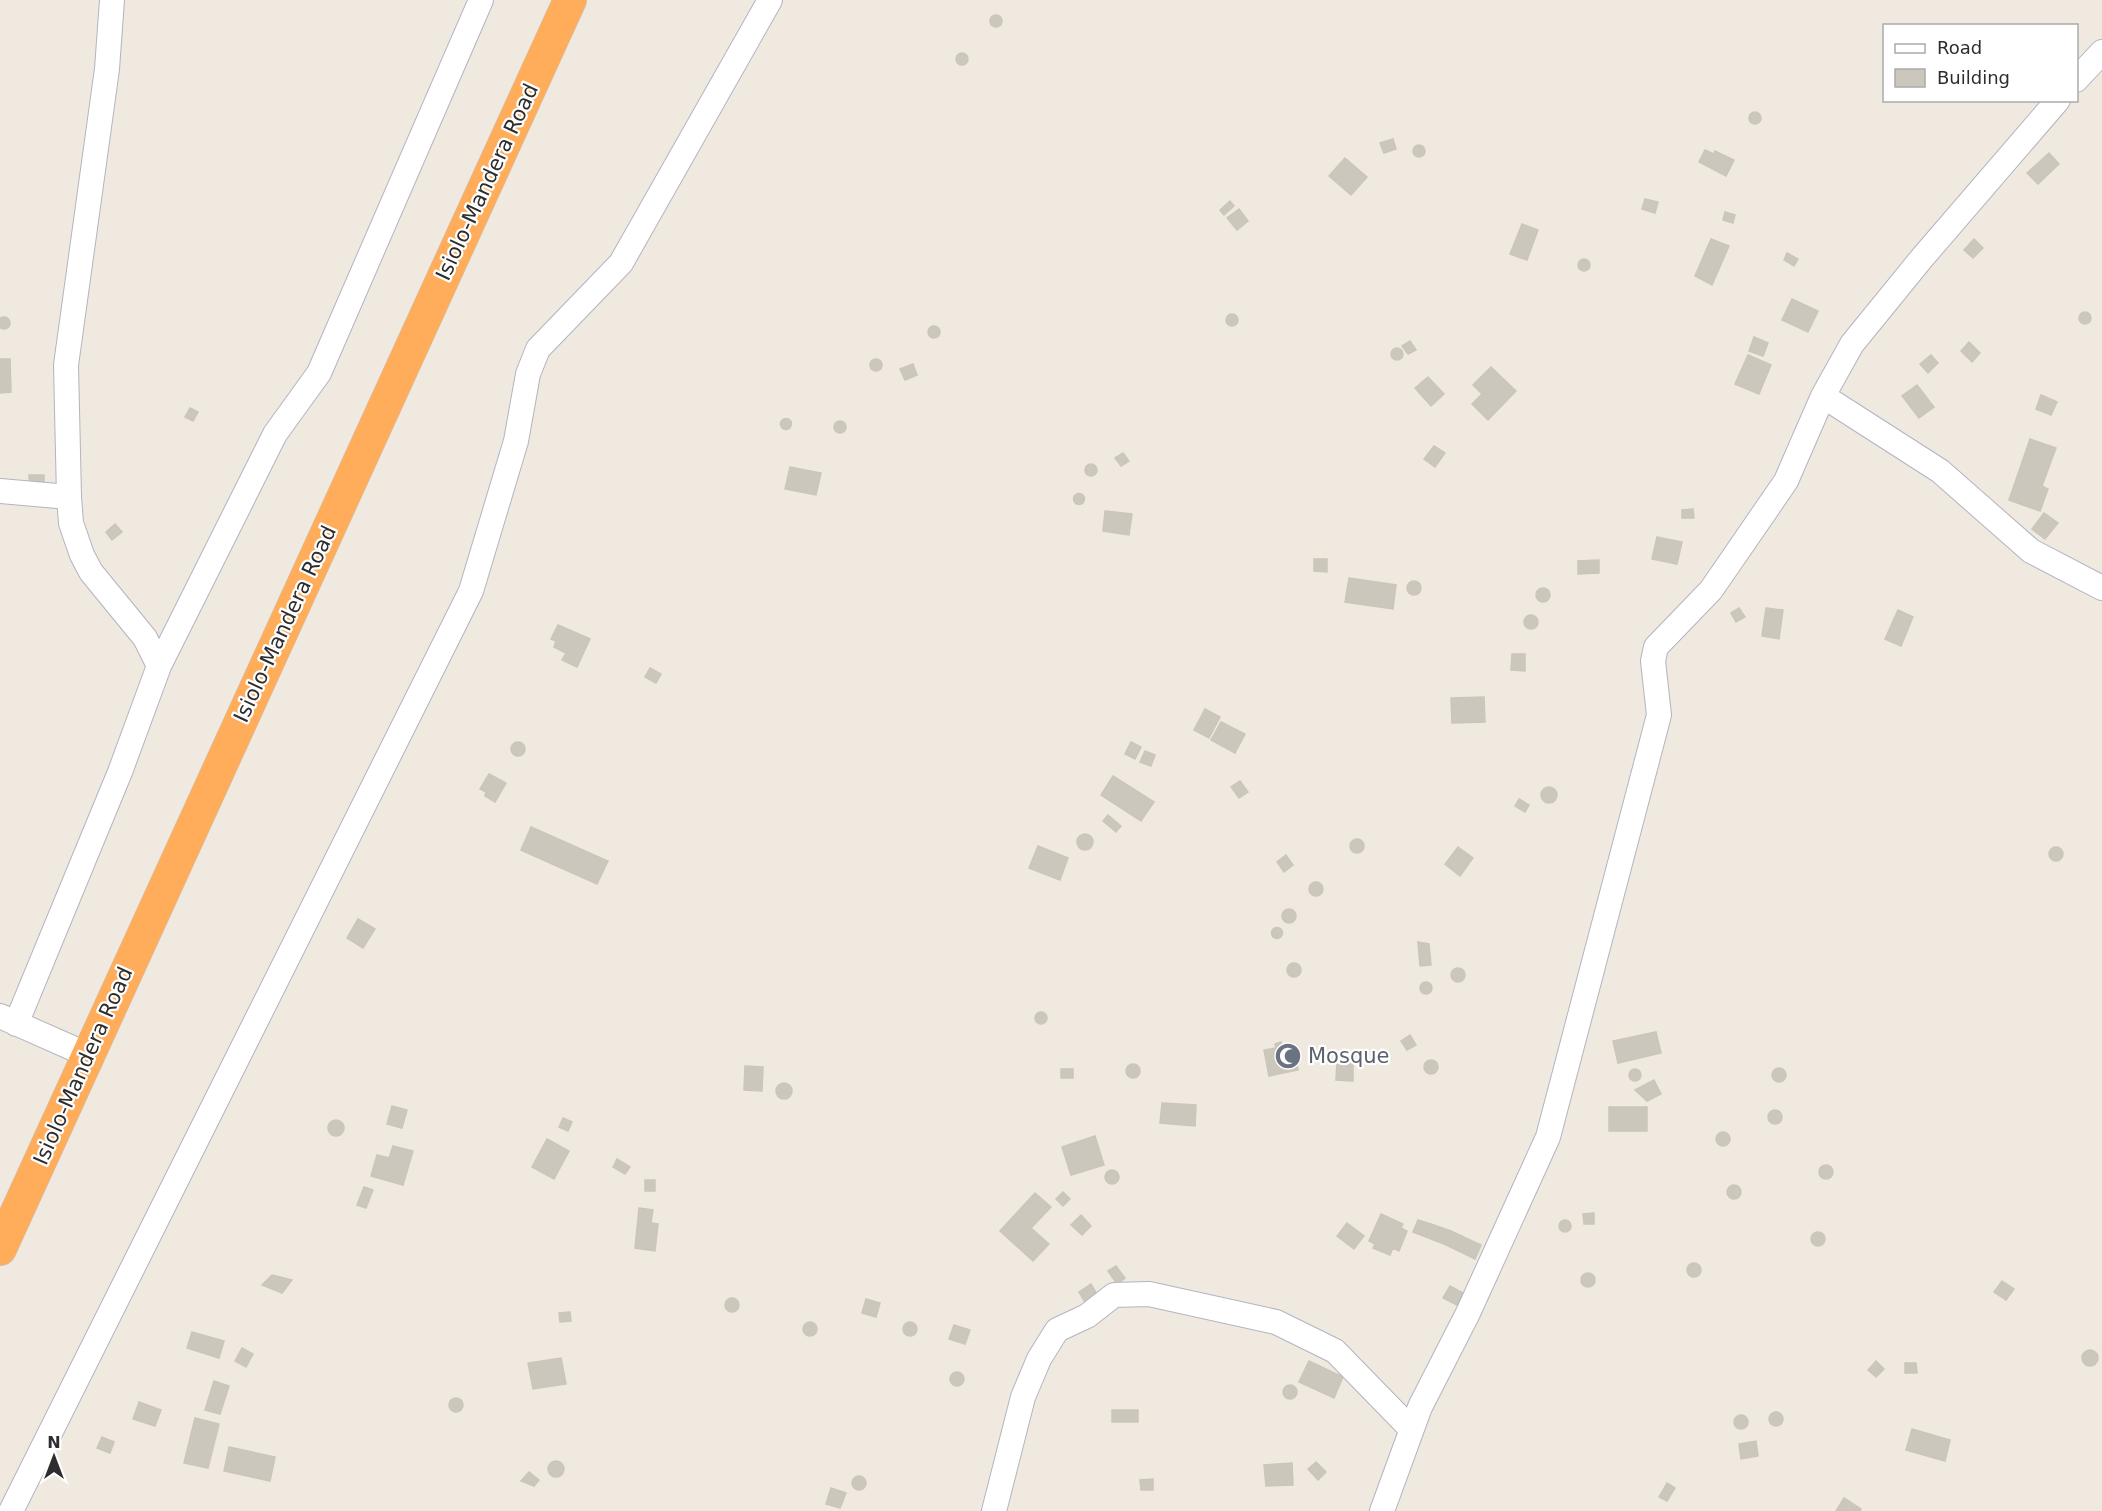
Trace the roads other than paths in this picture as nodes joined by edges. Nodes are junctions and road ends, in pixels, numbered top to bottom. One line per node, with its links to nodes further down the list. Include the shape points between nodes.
1 (112, 0): 10 (street, via 107,69 66,366)
2 (481, 0): 12 (street, via 319,373 275,434)
3 (570, 0): 14 (highway, Isiolo-Mandera Road)
4 (770, 0): 17 (street, via 621,263 531,361 516,441 471,591)
5 (2102, 52): 6 (street)
6 (2078, 78)
7 (2056, 102): 8 (street, via 1859,336)
8 (1823, 396): 11 (street, via 1940,471 2031,551); 16 (street, via 1786,481 1711,590 1656,647 1653,662 1659,715 1548,1137)
9 (0, 490): 10 (street)
10 (69, 497): 12 (street, via 72,523 91,572 145,638)
11 (2102, 588)
12 (159, 666): 13 (street, via 120,772)
13 (8, 1020): 14 (street)
14 (88, 1055): 15 (highway, Isiolo-Mandera Road)
15 (0, 1249)
16 (1412, 1429): 18 (street, via 1335,1351 1276,1322 1149,1294 1114,1295 1087,1316 1057,1330 1039,1359 1023,1397); 19 (street)
17 (11, 1511)
18 (994, 1511)
19 (1382, 1511)

